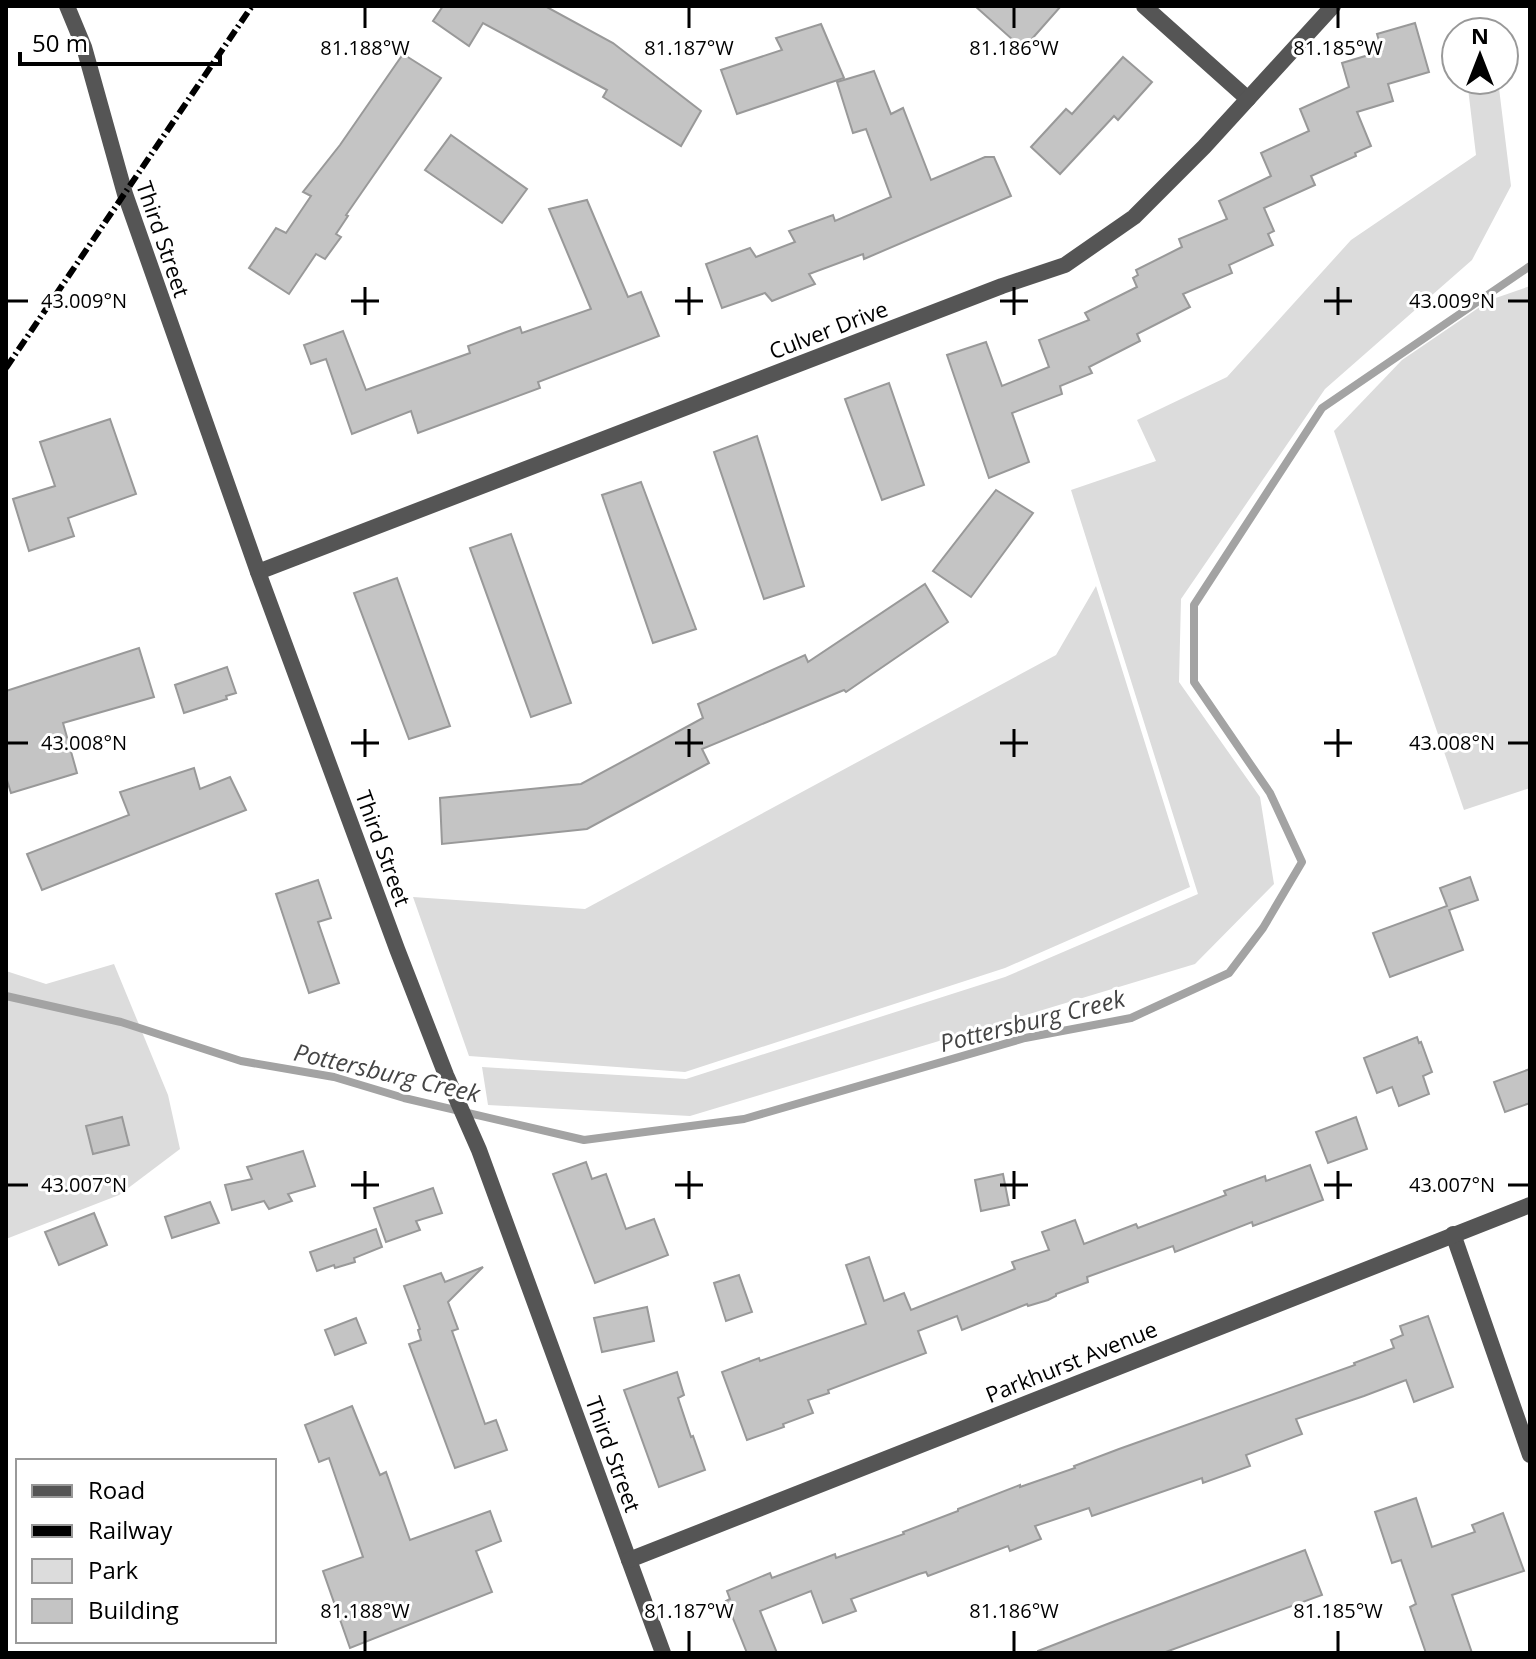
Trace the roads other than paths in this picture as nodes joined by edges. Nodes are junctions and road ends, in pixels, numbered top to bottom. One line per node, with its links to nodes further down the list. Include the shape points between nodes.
1 (67, 6): 5 (street, Third Street, via 84,47 125,194)
2 (1144, 6): 4 (street)
3 (1333, 6): 4 (street, Culver Drive)
4 (1248, 99): 5 (street, Culver Drive, via 1134,217 1065,265)
5 (258, 572): 9 (street, Third Street)
6 (1530, 1205): 7 (street, Parkhurst Avenue)
7 (1453, 1234): 8 (street); 9 (street, Parkhurst Avenue)
8 (1530, 1455)
9 (629, 1560): 10 (street, Third Street)
10 (663, 1653)

